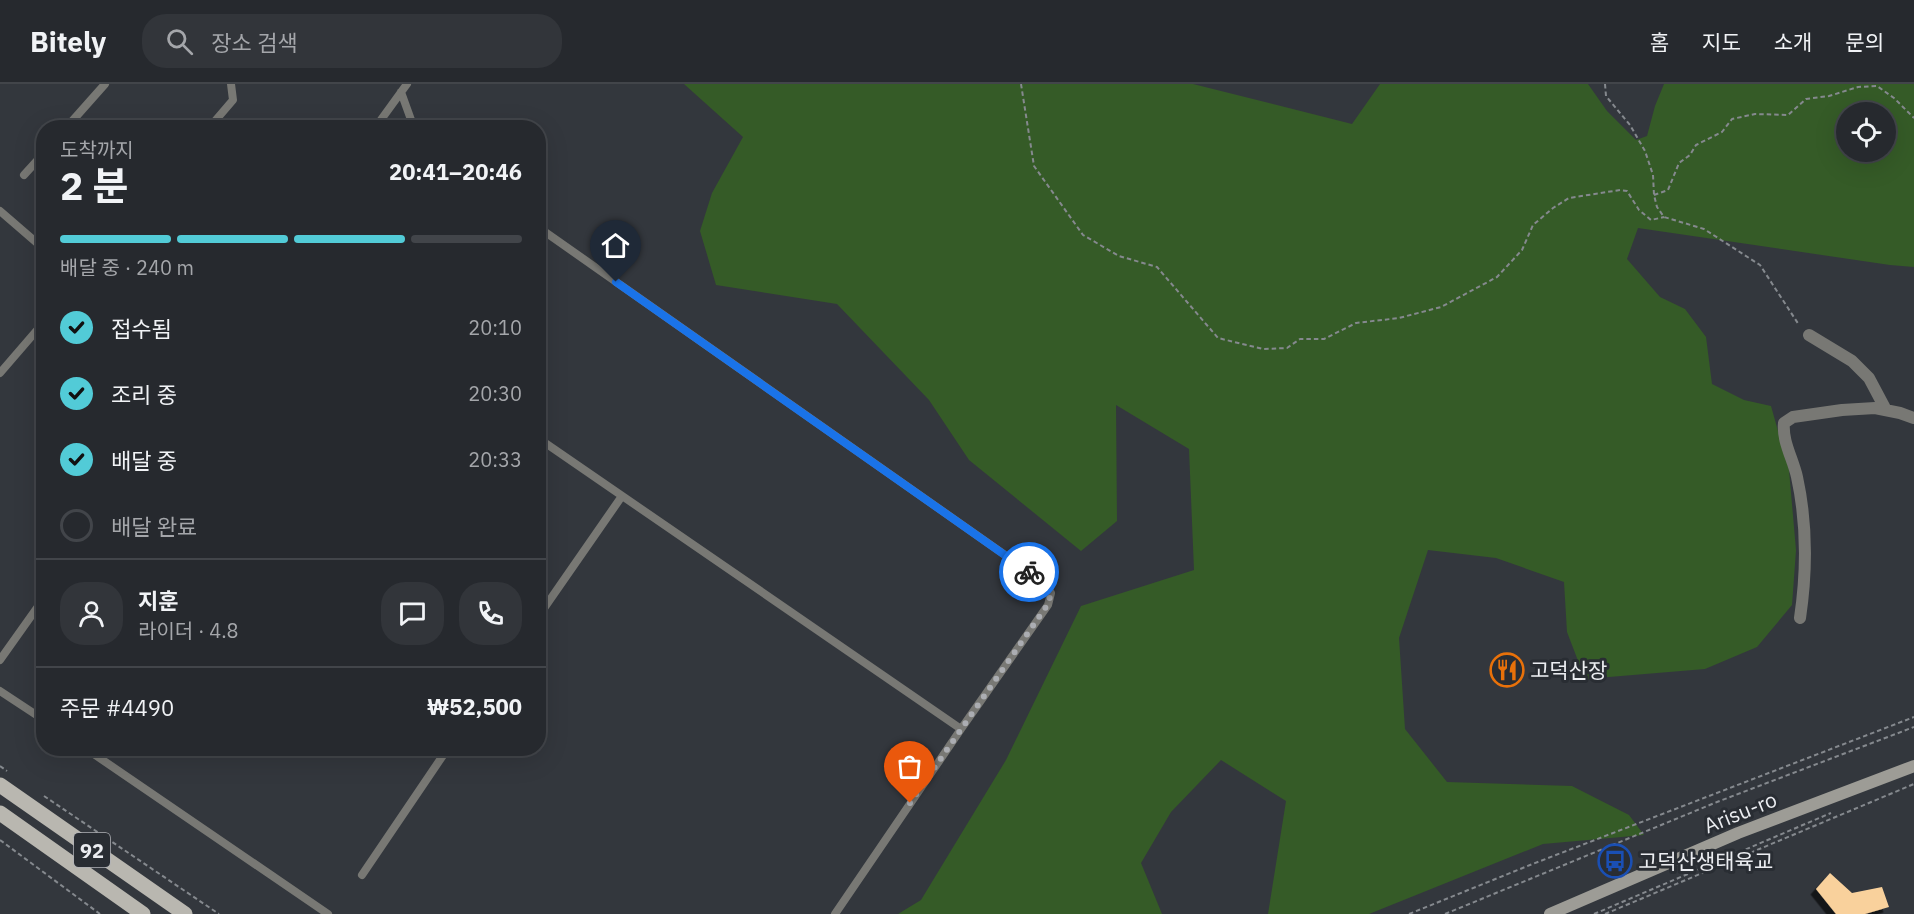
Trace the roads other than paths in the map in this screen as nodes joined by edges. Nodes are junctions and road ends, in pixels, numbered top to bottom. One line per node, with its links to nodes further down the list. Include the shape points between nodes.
1 (105, 84): 4 (lane)
2 (231, 84): 5 (lane, via 232,100)
3 (404, 88): 6 (lane); 7 (lane)
4 (73, 120)
5 (216, 120)
6 (381, 120)
7 (412, 120)
8 (36, 162): 9 (lane)
9 (24, 175)
10 (0, 211): 12 (lane)
11 (546, 233): 26 (lane, via 1042,581 1051,593 1048,604)
12 (36, 242)
13 (36, 331): 15 (lane)
14 (1809, 335): 16 (street, via 1852,361 1869,378)
15 (0, 373)
16 (1886, 410): 17 (street); 22 (street, via 1842,410 1793,417 1784,423 1783,434 1797,477 1804,519)
17 (1914, 418)
18 (546, 444): 19 (lane)
19 (622, 496): 20 (lane); 26 (lane)
20 (546, 605)
21 (36, 609): 23 (lane)
22 (1800, 618)
23 (0, 660)
24 (0, 691): 25 (lane)
25 (36, 715)
26 (961, 729): 36 (lane)
27 (97, 756): 35 (lane)
28 (443, 756): 32 (lane)
29 (1914, 766): 37 (main road, Arisu-ro, via 1738,833)
30 (0, 785): 34 (main road, 92)
31 (0, 813): 33 (main road, 92)
32 (362, 875)
33 (143, 914)
34 (185, 914)
35 (328, 914)
36 (835, 914)
37 (1550, 914)

